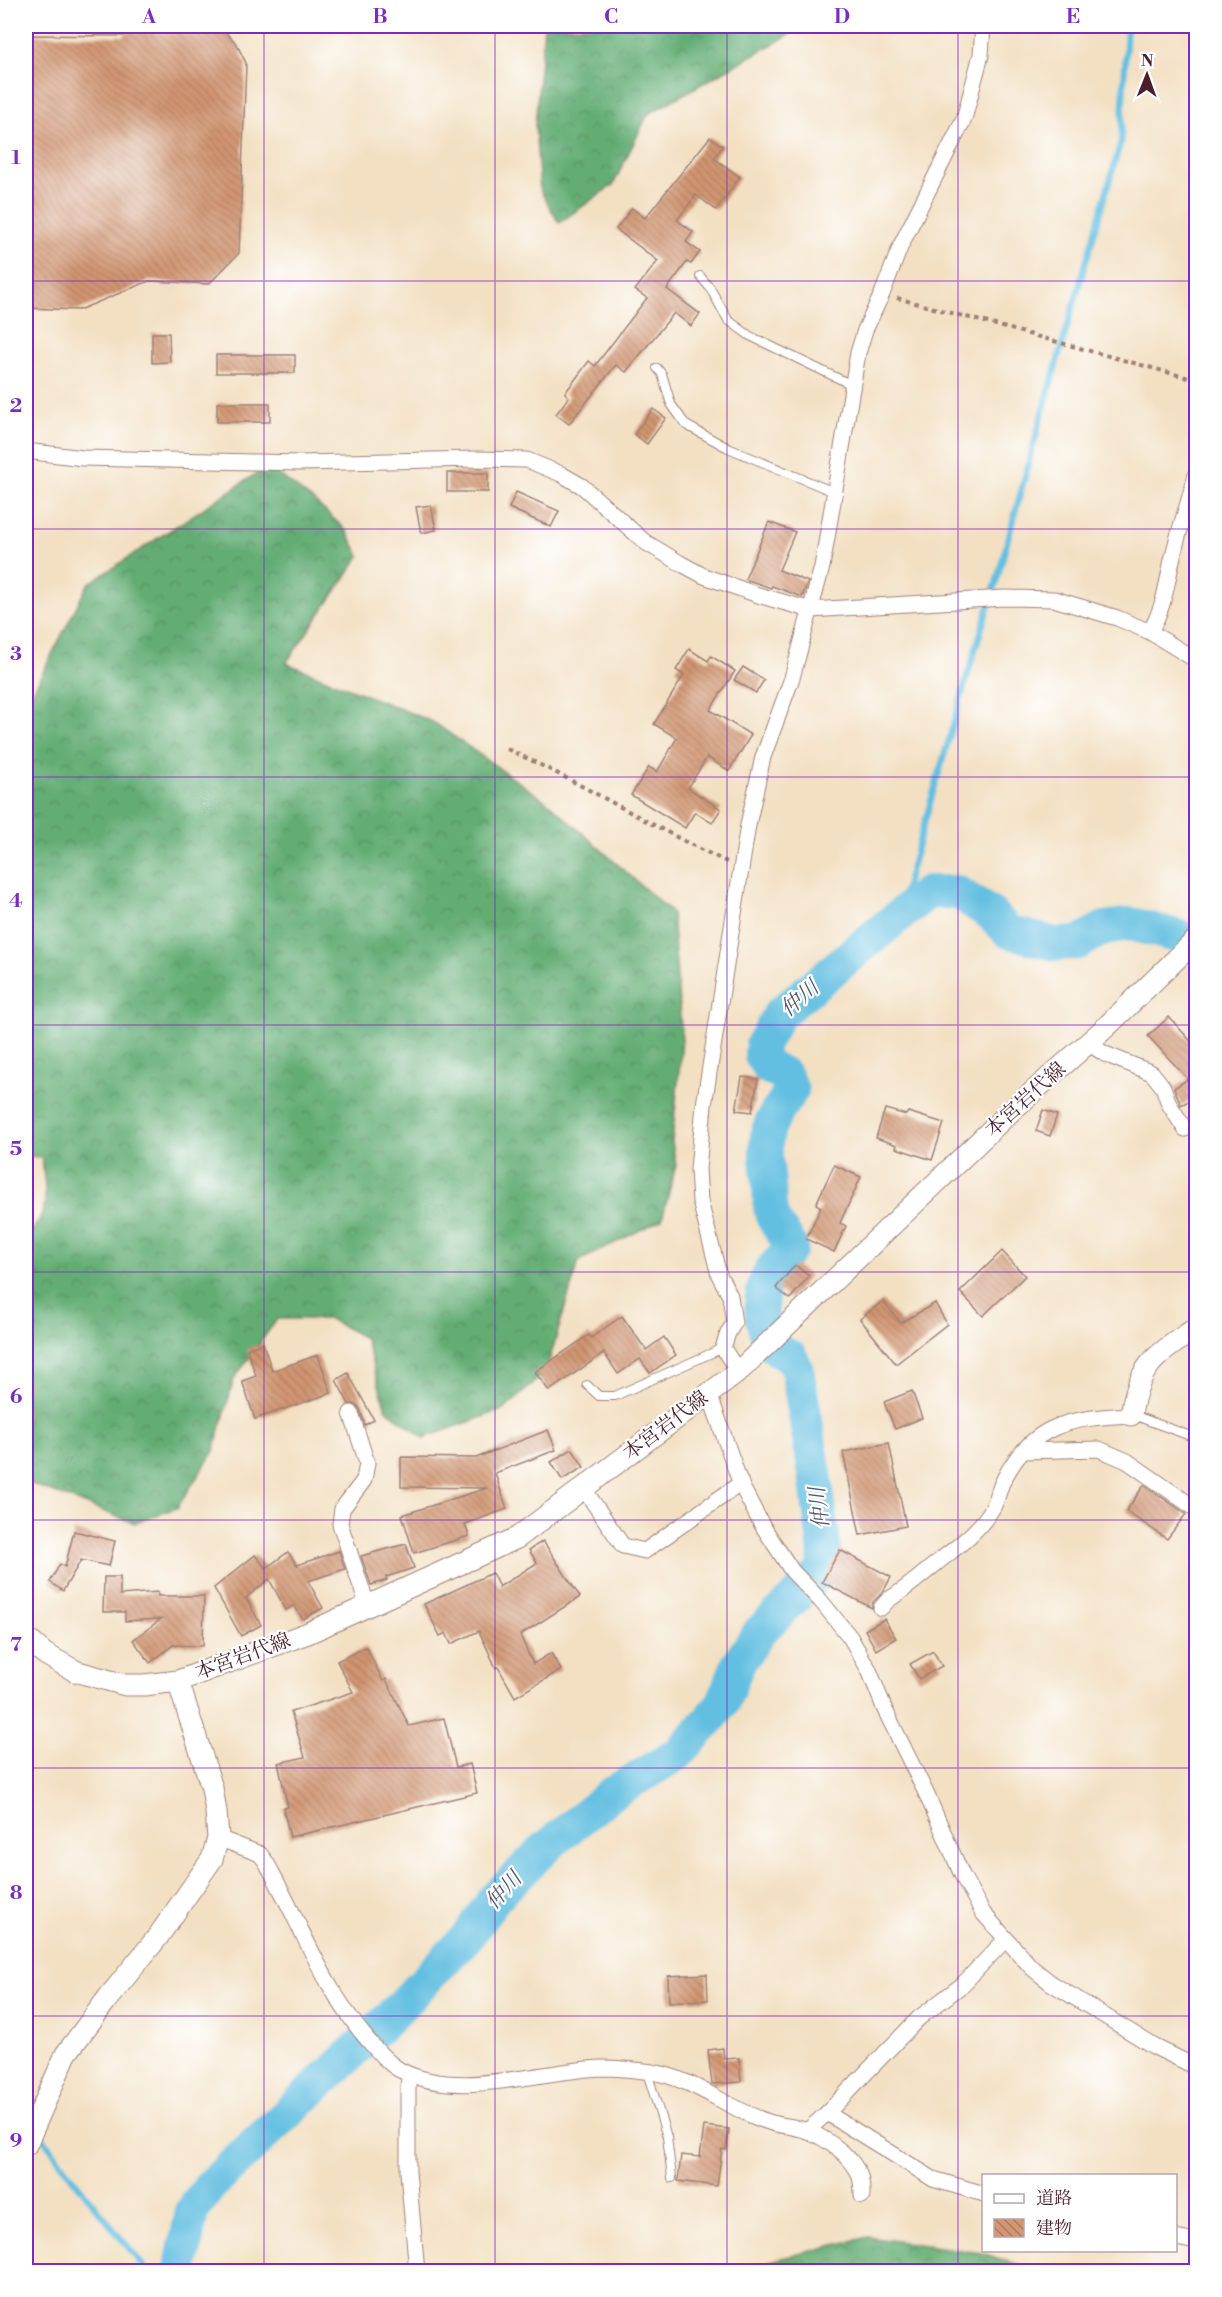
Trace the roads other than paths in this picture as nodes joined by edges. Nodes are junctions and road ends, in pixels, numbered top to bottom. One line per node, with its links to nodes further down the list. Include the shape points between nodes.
1 (982, 26): 4 (street, via 981,55 964,118 901,245 865,330)
2 (700, 276): 4 (lane, via 728,320 750,336)
3 (657, 368): 7 (lane, via 671,404 686,425 728,448)
4 (852, 385): 7 (street)
5 (26, 452): 8 (street, via 84,458 300,463 527,460 582,486 645,542 704,576)
6 (1197, 475): 9 (street, via 1173,556 1168,588)
7 (834, 492): 8 (street)
8 (811, 610): 9 (street, via 1004,598 1054,599); 15 (street, via 792,678 763,757 748,825 704,1105 698,1169 704,1220 733,1309 734,1323)
9 (1150, 632): 10 (street)
10 (1197, 660)
11 (1197, 940): 12 (main road, 本宮岩代線)
12 (1088, 1043): 13 (street, via 1152,1073); 16 (main road, 本宮岩代線, via 1009,1113)
13 (1185, 1129)
14 (1197, 1328): 20 (main road, via 1149,1362 1138,1380)
15 (723, 1348): 16 (street); 17 (lane, via 615,1396 599,1396)
16 (738, 1372): 18 (main road, 本宮岩代線)
17 (586, 1385)
18 (709, 1393): 23 (street); 24 (main road, 本宮岩代線)
19 (351, 1413): 26 (street, via 367,1463 364,1480 342,1509 340,1524)
20 (1131, 1415): 21 (lane); 22 (street, via 1071,1421 1047,1430)
21 (1197, 1438)
22 (1024, 1451): 25 (street, via 1099,1449 1127,1461); 27 (street, via 1002,1483 992,1509 975,1530)
23 (741, 1483): 24 (street, via 645,1551 623,1546); 31 (street, via 779,1554 850,1637 869,1670 963,1875 983,1913)
24 (584, 1489): 26 (main road, 本宮岩代線, via 517,1538)
25 (1197, 1509)
26 (368, 1607): 29 (main road, 本宮岩代線)
27 (881, 1608)
28 (26, 1638): 29 (main road, 本宮岩代線, via 83,1674 125,1684)
29 (178, 1681): 30 (main road, via 212,1788)
30 (218, 1838): 34 (street, via 260,1854 325,1979 350,2018 384,2058); 37 (main road, via 212,1859 158,1938 66,2054)
31 (1005, 1940): 32 (street, via 1051,1983 1155,2047); 35 (street, via 962,1985 919,2018)
32 (1197, 2067)
33 (646, 2072): 34 (street, via 602,2068 465,2082 426,2080); 36 (street, via 676,2077 748,2115); 38 (lane, via 668,2137)
34 (410, 2074): 43 (street, via 408,2172)
35 (827, 2113): 36 (street); 39 (street, via 933,2179)
36 (807, 2131): 40 (street, via 843,2153 857,2170)
37 (26, 2145)
38 (672, 2178)
39 (982, 2193)
40 (862, 2196)
41 (1177, 2238): 42 (street)
42 (1197, 2242)
43 (417, 2271)

